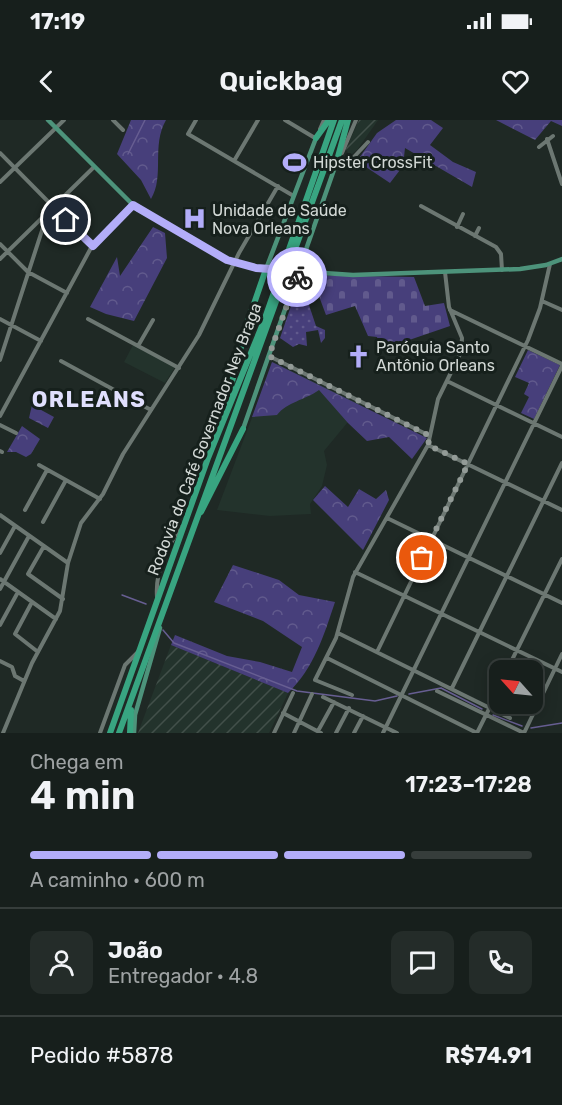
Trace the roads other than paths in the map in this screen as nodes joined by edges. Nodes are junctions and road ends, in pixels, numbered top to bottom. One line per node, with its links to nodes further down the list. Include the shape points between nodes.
1 (48, 120): 13 (main road)
2 (64, 120): 13 (street)
3 (113, 120): 14 (street)
4 (196, 120): 21 (street, via 188,134)
5 (258, 120): 21 (street)
6 (285, 120): 16 (street)
7 (324, 120): 16 (street)
8 (329, 120): 16 (highway)
9 (334, 120): 74 (highway, Rodovia do Café Governador Ney Braga, via 264,321)
10 (342, 120): 94 (highway, Rodovia do Café Governador Ney Braga)
11 (348, 120): 22 (highway)
12 (356, 120): 22 (street)
13 (55, 128): 23 (street); 24 (main road)
14 (123, 130)
15 (553, 136): 17 (street)
16 (316, 138): 28 (main road)
17 (547, 139): 19 (street); 26 (street)
18 (368, 142): 22 (street, via 352,159)
19 (539, 147)
20 (1, 155): 23 (street)
21 (234, 160): 27 (street)
22 (336, 164): 46 (main road)
23 (15, 167): 25 (street); 31 (street)
24 (94, 167): 29 (main road); 31 (street)
25 (0, 182)
26 (562, 184)
27 (278, 186): 28 (street); 42 (street)
28 (292, 195): 44 (main road)
29 (133, 205): 38 (street); 42 (main road)
30 (421, 206): 34 (street)
31 (53, 207): 32 (street); 38 (street)
32 (48, 212): 39 (street); 48 (street)
33 (463, 214): 34 (street)
34 (457, 226): 36 (street)
35 (479, 228): 36 (street)
36 (475, 236): 45 (street, via 499,250)
37 (0, 244): 39 (street)
38 (93, 246): 50 (street)
39 (8, 252): 41 (street); 48 (street)
40 (562, 258): 43 (main road)
41 (0, 259)
42 (234, 263): 44 (main road); 66 (street)
43 (549, 264): 45 (main road); 52 (street)
44 (268, 270): 46 (main road); 74 (highway, via 247,324)
45 (502, 270): 49 (main road)
46 (298, 271): 47 (main road); 51 (main road)
47 (307, 271): 49 (main road, via 353,275); 51 (street, via 311,298)
48 (28, 272): 50 (street); 58 (street)
49 (445, 272): 53 (street)
50 (67, 293): 59 (street)
51 (290, 297): 62 (main road)
52 (542, 301): 54 (street); 61 (street)
53 (449, 310): 61 (street); 67 (street, via 462,347)
54 (562, 310)
55 (0, 319): 58 (street)
56 (88, 319): 60 (street)
57 (153, 320): 60 (street)
58 (11, 325): 59 (street); 63 (street)
59 (41, 341): 69 (street)
60 (138, 346): 66 (street)
61 (525, 346): 65 (street); 68 (street)
62 (269, 356): 75 (main road); 77 (street)
63 (0, 360)
64 (61, 361): 70 (street)
65 (562, 365): 72 (street)
66 (179, 368): 70 (street)
67 (447, 381): 68 (street); 77 (street, via 438,399)
68 (497, 405): 72 (street); 81 (street)
69 (2, 408): 71 (street)
70 (151, 410): 86 (street)
71 (0, 416)
72 (534, 424): 78 (street); 85 (street)
73 (0, 425): 76 (street)
74 (220, 427): 120 (highway, Rodovia do Café Governador Ney Braga)
75 (243, 429): 94 (highway)
76 (16, 433)
77 (430, 436): 79 (street)
78 (562, 437)
79 (428, 445): 81 (street); 91 (street)
80 (562, 463): 87 (street)
81 (468, 464): 85 (street); 96 (street)
82 (39, 465): 83 (street)
83 (47, 470): 84 (street); 88 (street)
84 (66, 480): 86 (street); 92 (street)
85 (505, 483): 87 (street); 99 (street)
86 (100, 499): 101 (street, via 81,523)
87 (543, 501): 89 (street); 103 (street)
88 (25, 510)
89 (562, 510)
90 (0, 515): 93 (street)
91 (387, 518): 96 (street); 102 (street)
92 (43, 522)
93 (15, 526): 95 (street); 98 (street)
94 (191, 531): 109 (highway, Rodovia do Café Governador Ney Braga)
95 (29, 536): 97 (street); 104 (street)
96 (432, 540): 99 (street); 108 (street)
97 (44, 546): 101 (street); 110 (street, via 28,574)
98 (0, 553)
99 (469, 558): 103 (street); 113 (street)
100 (562, 559): 107 (street)
101 (68, 563): 110 (street)
102 (355, 572): 108 (street); 117 (street)
103 (507, 576): 107 (street); 116 (street)
104 (2, 581): 105 (street); 106 (street)
105 (0, 589)
106 (18, 592): 111 (street); 115 (street)
107 (544, 595): 112 (street); 118 (street)
108 (404, 596): 113 (street); 121 (street)
109 (168, 597): 135 (highway, Rodovia do Café Governador Ney Braga); 156 (main road)
110 (63, 599): 114 (street)
111 (32, 602): 114 (street); 119 (street, via 15,634)
112 (562, 603)
113 (441, 614): 116 (street); 127 (street)
114 (56, 619): 119 (street)
115 (0, 625)
116 (480, 632): 118 (street); 130 (street)
117 (338, 633): 121 (street); 123 (street)
118 (517, 650): 124 (street); 126 (street)
119 (38, 652): 129 (street)
120 (139, 652): 152 (street, via 125,665); 153 (highway, Rodovia do Café Governador Ney Braga)
121 (377, 652): 127 (street)
122 (562, 654): 126 (street)
123 (327, 658): 134 (street); 136 (street, via 315,680)
124 (512, 660)
125 (0, 661): 129 (street, via 12,667 15,676)
126 (555, 669): 128 (street); 164 (street)
127 (414, 670): 130 (street); 134 (street)
128 (562, 672)
129 (24, 681): 151 (street)
130 (452, 688): 139 (street)
131 (437, 692): 144 (street)
132 (293, 693): 142 (street)
133 (312, 694): 147 (street)
134 (402, 694): 148 (street); 163 (street)
135 (132, 695): 154 (highway, Rodovia do Café Governador Ney Braga); 155 (highway)
136 (352, 695)
137 (323, 697): 138 (street)
138 (334, 702): 140 (street); 150 (street)
139 (489, 706)
140 (349, 708): 145 (street); 159 (street)
141 (489, 708): 144 (street)
142 (283, 713): 147 (street); 157 (street)
143 (503, 714): 146 (street)
144 (486, 715): 163 (street); 164 (street)
145 (363, 716): 148 (street); 160 (street)
146 (510, 718)
147 (300, 721): 149 (street); 158 (street)
148 (386, 727): 161 (street); 162 (street)
149 (312, 731): 150 (street)
150 (320, 732)
151 (3, 733)
152 (100, 733)
153 (110, 733)
154 (119, 733)
155 (129, 733)
156 (134, 733)
157 (274, 733)
158 (294, 733)
159 (336, 733)
160 (354, 733)
161 (383, 733)
162 (397, 733)
163 (477, 733)
164 (524, 733)

